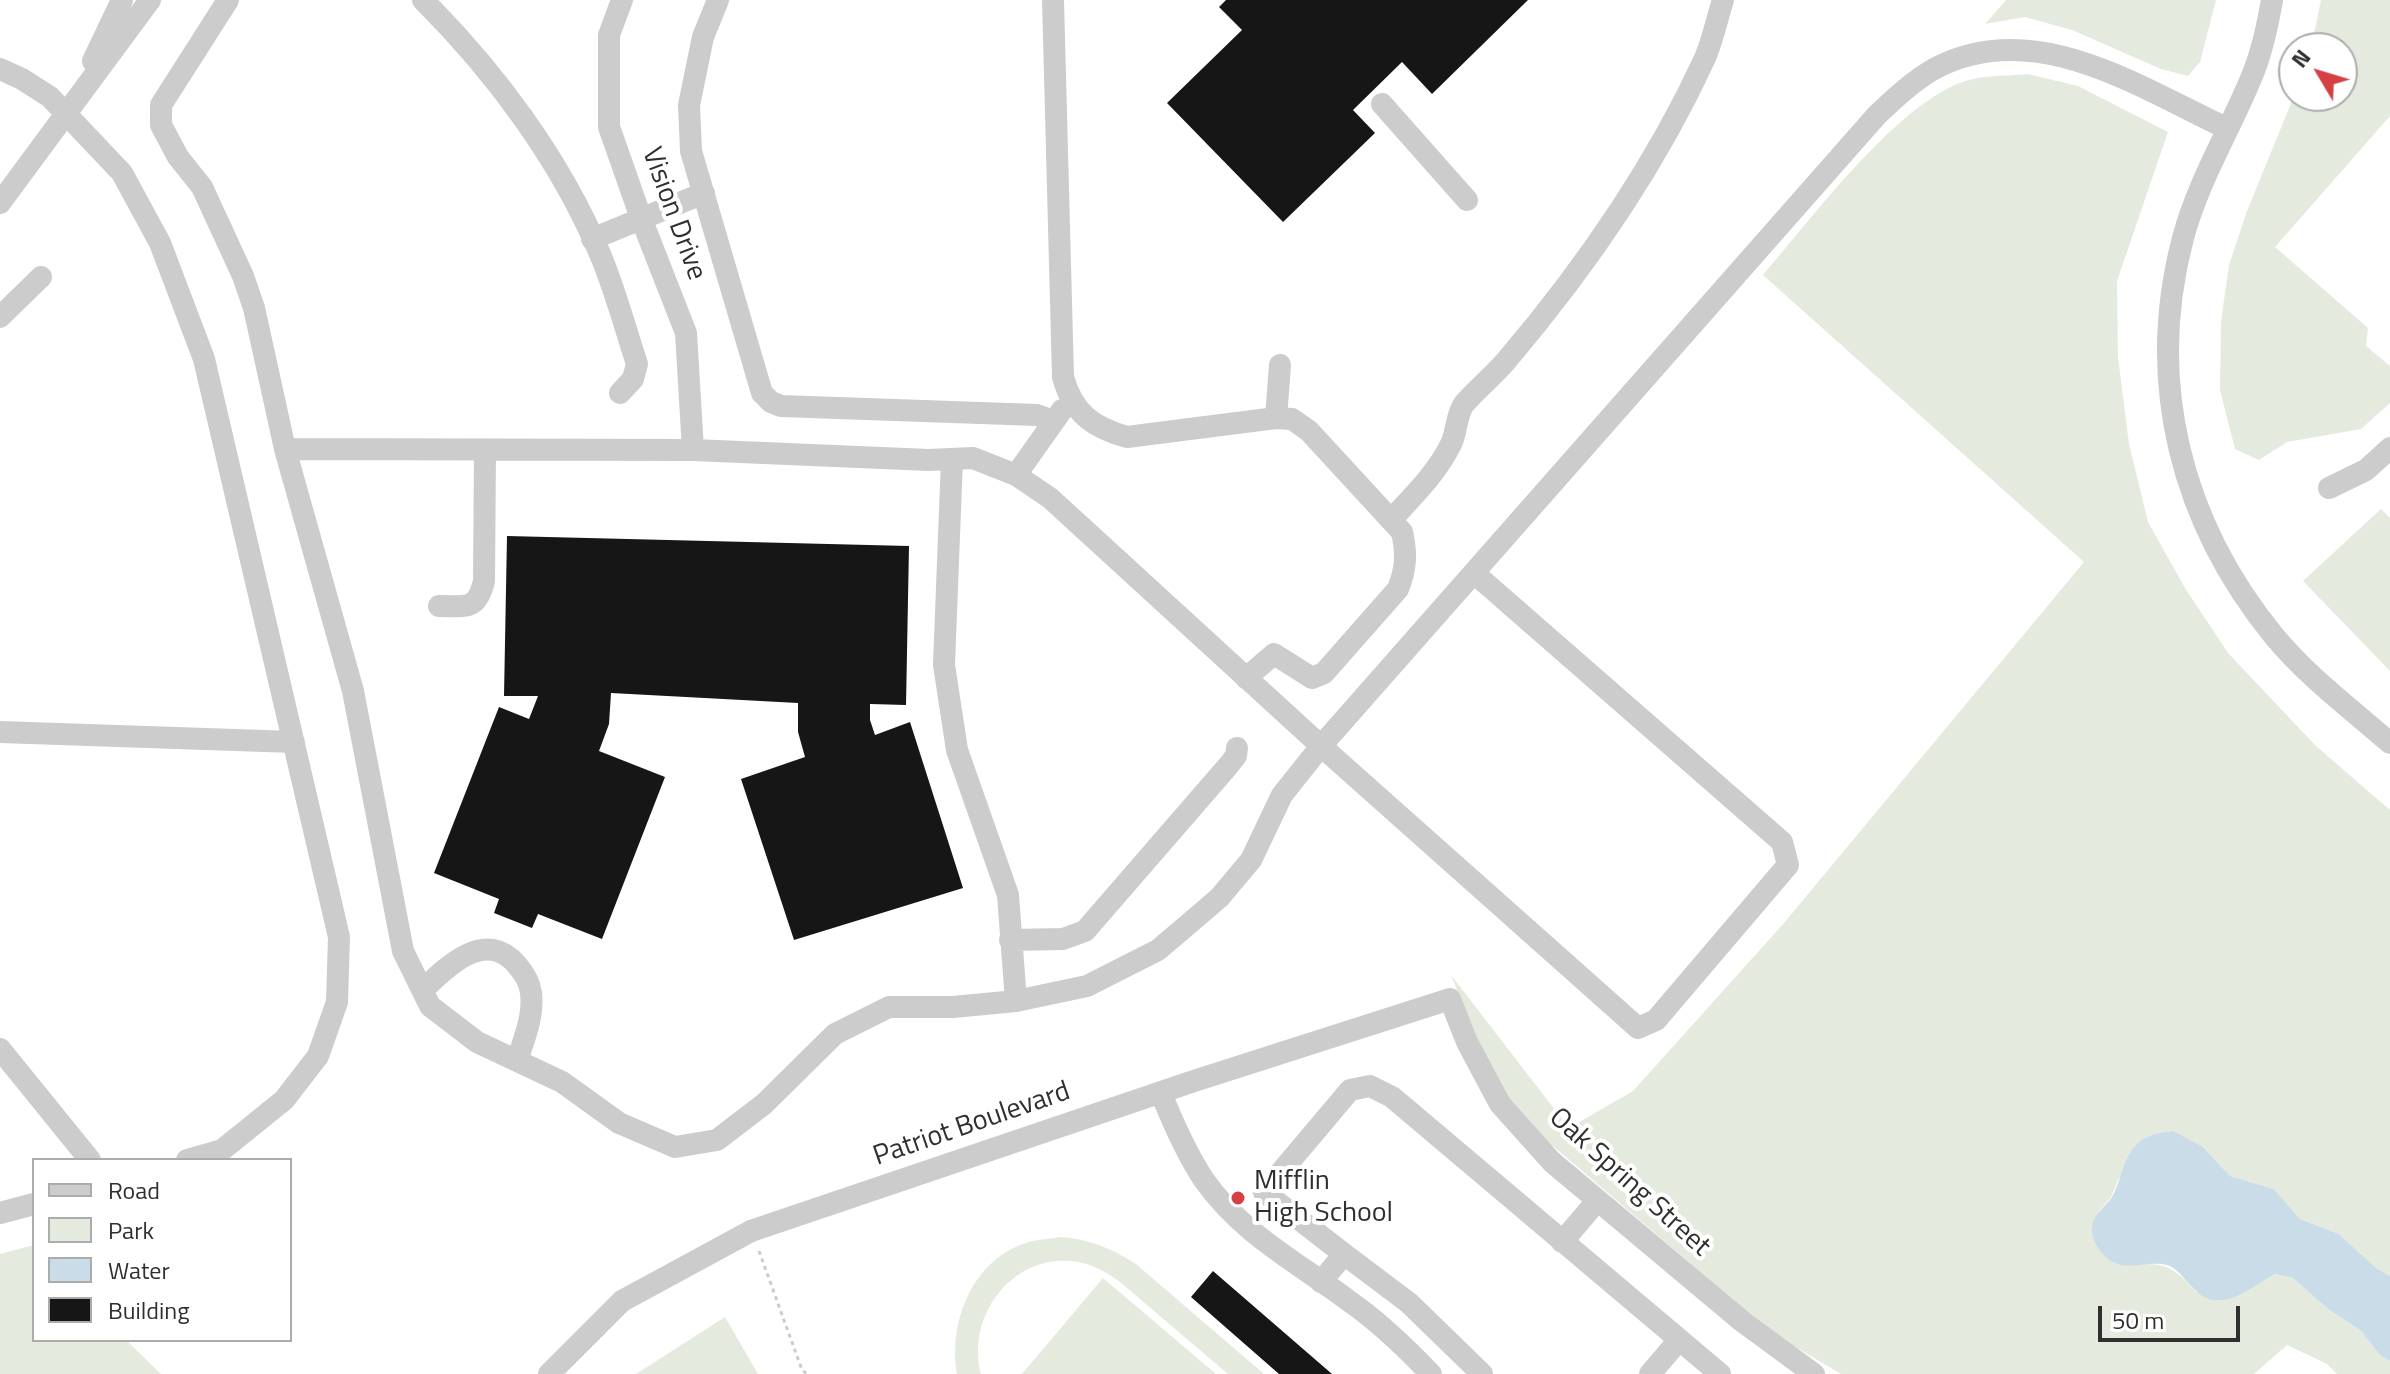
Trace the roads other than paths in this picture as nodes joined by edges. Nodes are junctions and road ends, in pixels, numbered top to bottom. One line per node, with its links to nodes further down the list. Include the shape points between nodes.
1 (122, 0): 12 (street)
2 (150, 0): 12 (street)
3 (228, 0): 27 (street, via 161,105 161,125 202,187 243,276)
4 (423, 0): 18 (street, via 516,108)
5 (622, 0): 17 (street, Vision Drive, via 609,35 609,127)
6 (718, 0): 14 (street, via 703,37 689,105 691,151)
7 (1053, 0): 23 (street, via 1063,377)
8 (1723, 0): 33 (street, via 1706,55 1639,183 1557,299 1462,407 1451,444)
9 (2272, 0): 13 (street, via 2254,70)
10 (0, 69): 12 (street, via 50,97)
11 (1382, 104): 15 (street)
12 (66, 116): 16 (street); 38 (street, via 122,173 160,243 204,359)
13 (2226, 128): 34 (street, via 2098,67 2046,51 1976,54 1935,69 1877,115); 39 (street, via 2183,238 2170,306 2171,409 2182,462 2220,559 2244,596 2276,638)
14 (704, 193): 17 (street); 25 (street, via 762,393 771,402 1037,415)
15 (1467, 200)
16 (0, 203)
17 (641, 218): 18 (street); 29 (street, Vision Drive, via 686,333)
18 (592, 239): 22 (street, via 637,364 633,379)
19 (41, 277): 20 (street)
20 (0, 317)
21 (1280, 365): 24 (street)
22 (620, 393)
23 (1069, 399): 24 (street, via 1104,431 1127,437); 25 (street)
24 (1276, 418): 33 (street, via 1292,419 1309,431)
25 (1054, 421): 31 (street)
26 (2390, 448): 32 (street, via 2366,470)
27 (285, 449): 28 (street); 43 (street, via 353,691 403,951)
28 (485, 450): 29 (street); 35 (street, via 480,596 474,604)
29 (693, 450): 30 (street)
30 (952, 459): 31 (street, via 973,458); 42 (street, via 944,665 957,750 1008,895)
31 (1016, 475): 36 (street, via 1050,498)
32 (2329, 488)
33 (1391, 520): 36 (street, via 1402,532 1407,553 1398,589 1324,673 1312,678 1274,654)
34 (1474, 573): 40 (street); 40 (street, via 1782,842 1788,865 1656,1020 1638,1028)
35 (439, 606)
36 (1246, 678): 40 (street)
37 (0, 732): 38 (street)
38 (294, 742): 50 (street, via 339,937 337,1002 318,1056 284,1100 222,1150)
39 (2390, 743)
40 (1321, 746): 45 (street, via 1282,795 1251,860 1219,898 1158,950 1087,986)
41 (1237, 748): 42 (street, via 1228,766 1085,931 1063,939)
42 (1010, 940): 45 (street)
43 (423, 990): 47 (street, via 430,1006 477,1042); 47 (street, via 450,964 481,948 513,960 531,990 532,1011)
44 (1450, 999): 48 (street, Patriot Boulevard); 51 (street, Oak Spring Street, via 1500,1104 1552,1162)
45 (1016, 1001): 47 (street, via 889,1007 835,1034 764,1104 717,1140 675,1147 619,1123 562,1082)
46 (0, 1049): 49 (street)
47 (517, 1061)
48 (1161, 1093): 56 (street, via 1187,1151 1223,1203 1279,1255); 59 (street, Patriot Boulevard, via 751,1231 622,1301)
49 (88, 1158)
50 (194, 1158)
51 (1597, 1201): 54 (street); 58 (street, Oak Spring Street)
52 (32, 1205): 53 (street)
53 (0, 1213)
54 (1562, 1242): 55 (street, via 1392,1097 1370,1086 1350,1090 1264,1192); 57 (street)
55 (1344, 1254): 56 (street); 61 (street, via 1409,1303)
56 (1321, 1282): 60 (street, via 1351,1301)
57 (1679, 1340): 62 (street); 63 (street)
58 (1812, 1373)
59 (549, 1374)
60 (1431, 1374)
61 (1482, 1374)
62 (1650, 1374)
63 (1720, 1374)

